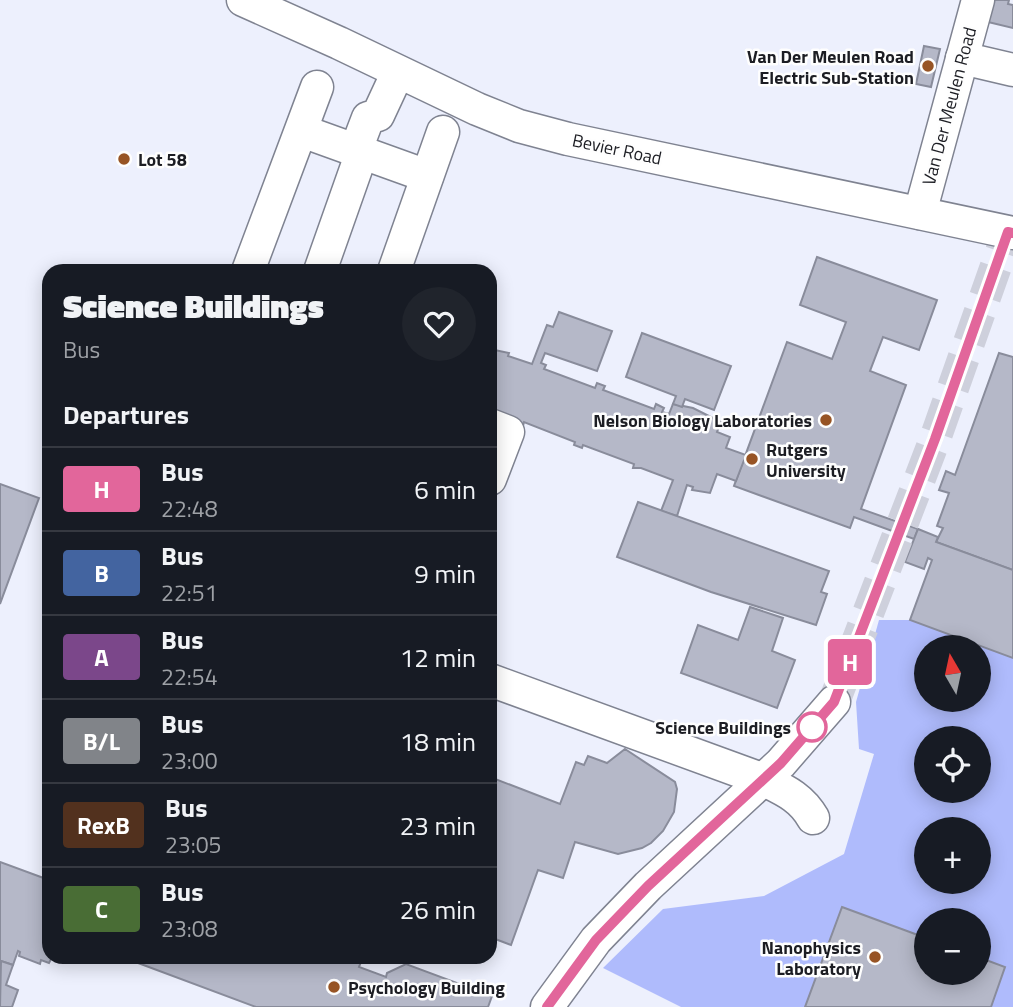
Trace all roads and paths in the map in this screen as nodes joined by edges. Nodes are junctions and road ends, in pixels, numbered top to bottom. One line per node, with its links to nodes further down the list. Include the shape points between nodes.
1 (243, 0): 5 (street, Bevier Road)
2 (978, 0): 3 (street, Van Der Meulen Road)
3 (962, 58): 4 (street); 11 (street, Van Der Meulen Road)
4 (1013, 70)
5 (398, 72): 9 (street, via 378,115 382,122 374,145); 11 (street, Bevier Road, via 519,126)
6 (317, 88): 7 (street)
7 (302, 131): 9 (street); 13 (street)
8 (443, 132): 10 (street)
9 (362, 152): 10 (street); 14 (street)
10 (427, 176): 15 (street)
11 (920, 213): 12 (street, Bevier Road)
12 (1013, 233)
13 (251, 264)
14 (322, 264)
15 (396, 264)
16 (497, 428): 17 (street, via 508,432)
17 (497, 455)
18 (497, 683): 20 (street)
19 (834, 702): 20 (street)
20 (764, 780): 21 (street, via 792,793); 22 (street, via 596,940)
21 (813, 818)
22 (547, 1007)

